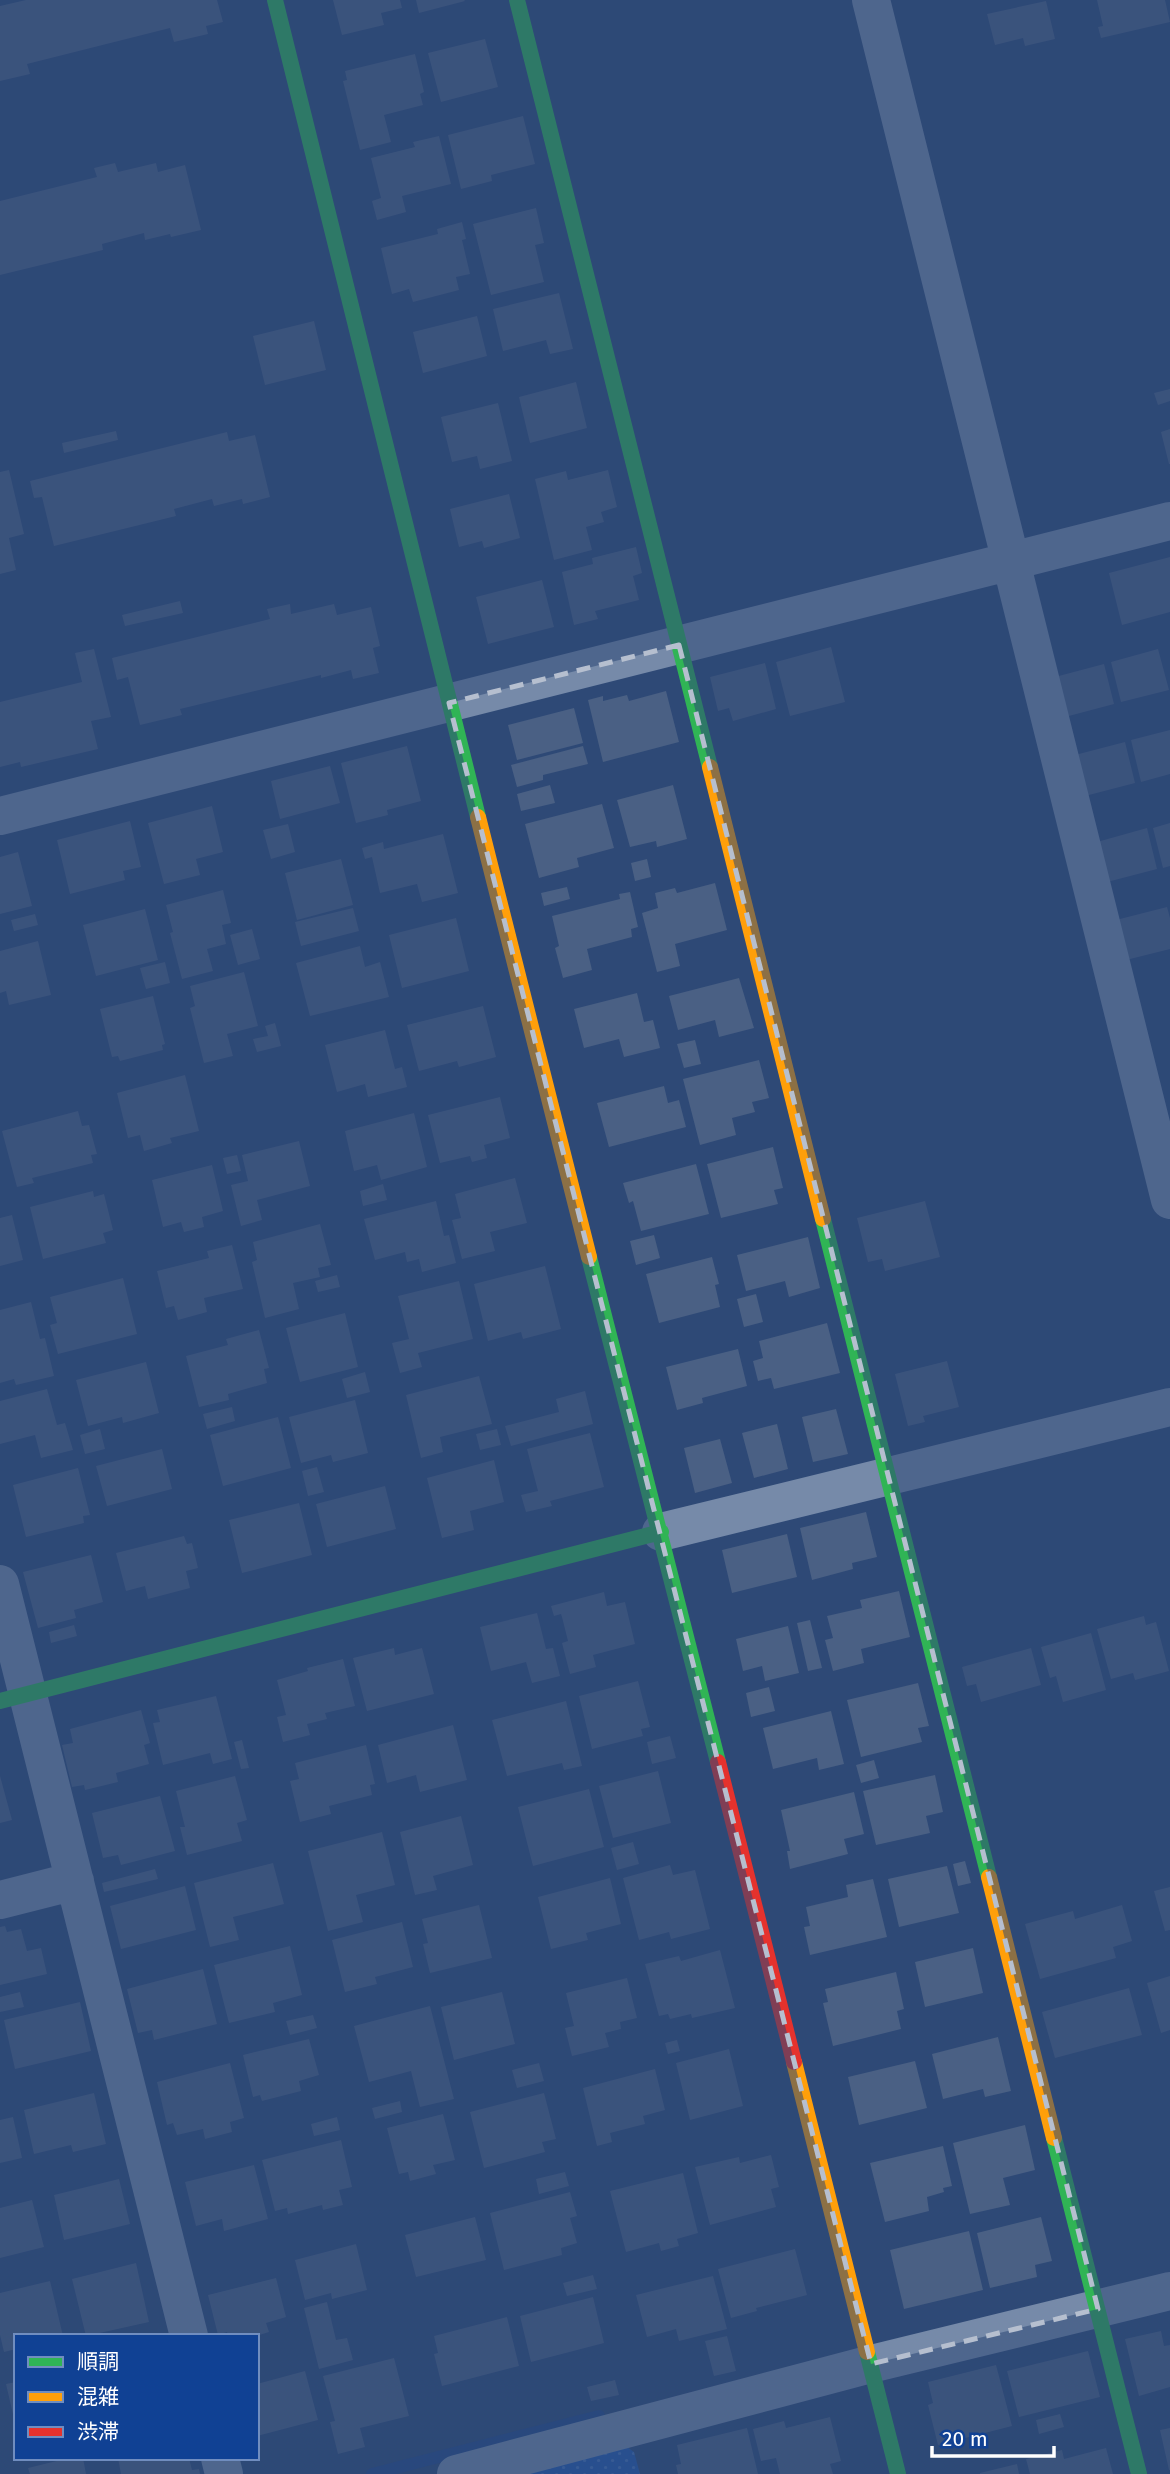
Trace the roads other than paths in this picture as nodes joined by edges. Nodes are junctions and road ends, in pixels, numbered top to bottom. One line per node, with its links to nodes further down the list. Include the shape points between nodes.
1 (275, 0): 7 (street)
2 (517, 0): 6 (street)
3 (871, 0): 5 (street)
4 (1170, 521): 5 (street)
5 (1011, 561): 6 (street); 9 (street)
6 (679, 645): 7 (street); 11 (street)
7 (449, 703): 8 (street); 12 (street)
8 (0, 816)
9 (1170, 1200)
10 (1170, 1407): 11 (street)
11 (888, 1476): 12 (street); 18 (street)
12 (661, 1532): 14 (street); 20 (street)
13 (0, 1584): 14 (street)
14 (14, 1698): 15 (street)
15 (75, 1881): 16 (street); 19 (street)
16 (0, 1900)
17 (1170, 2291): 18 (street)
18 (1098, 2309): 20 (street); 23 (street)
19 (188, 2334)
20 (871, 2364): 21 (street); 22 (street)
21 (456, 2474)
22 (898, 2474)
23 (1139, 2474)

